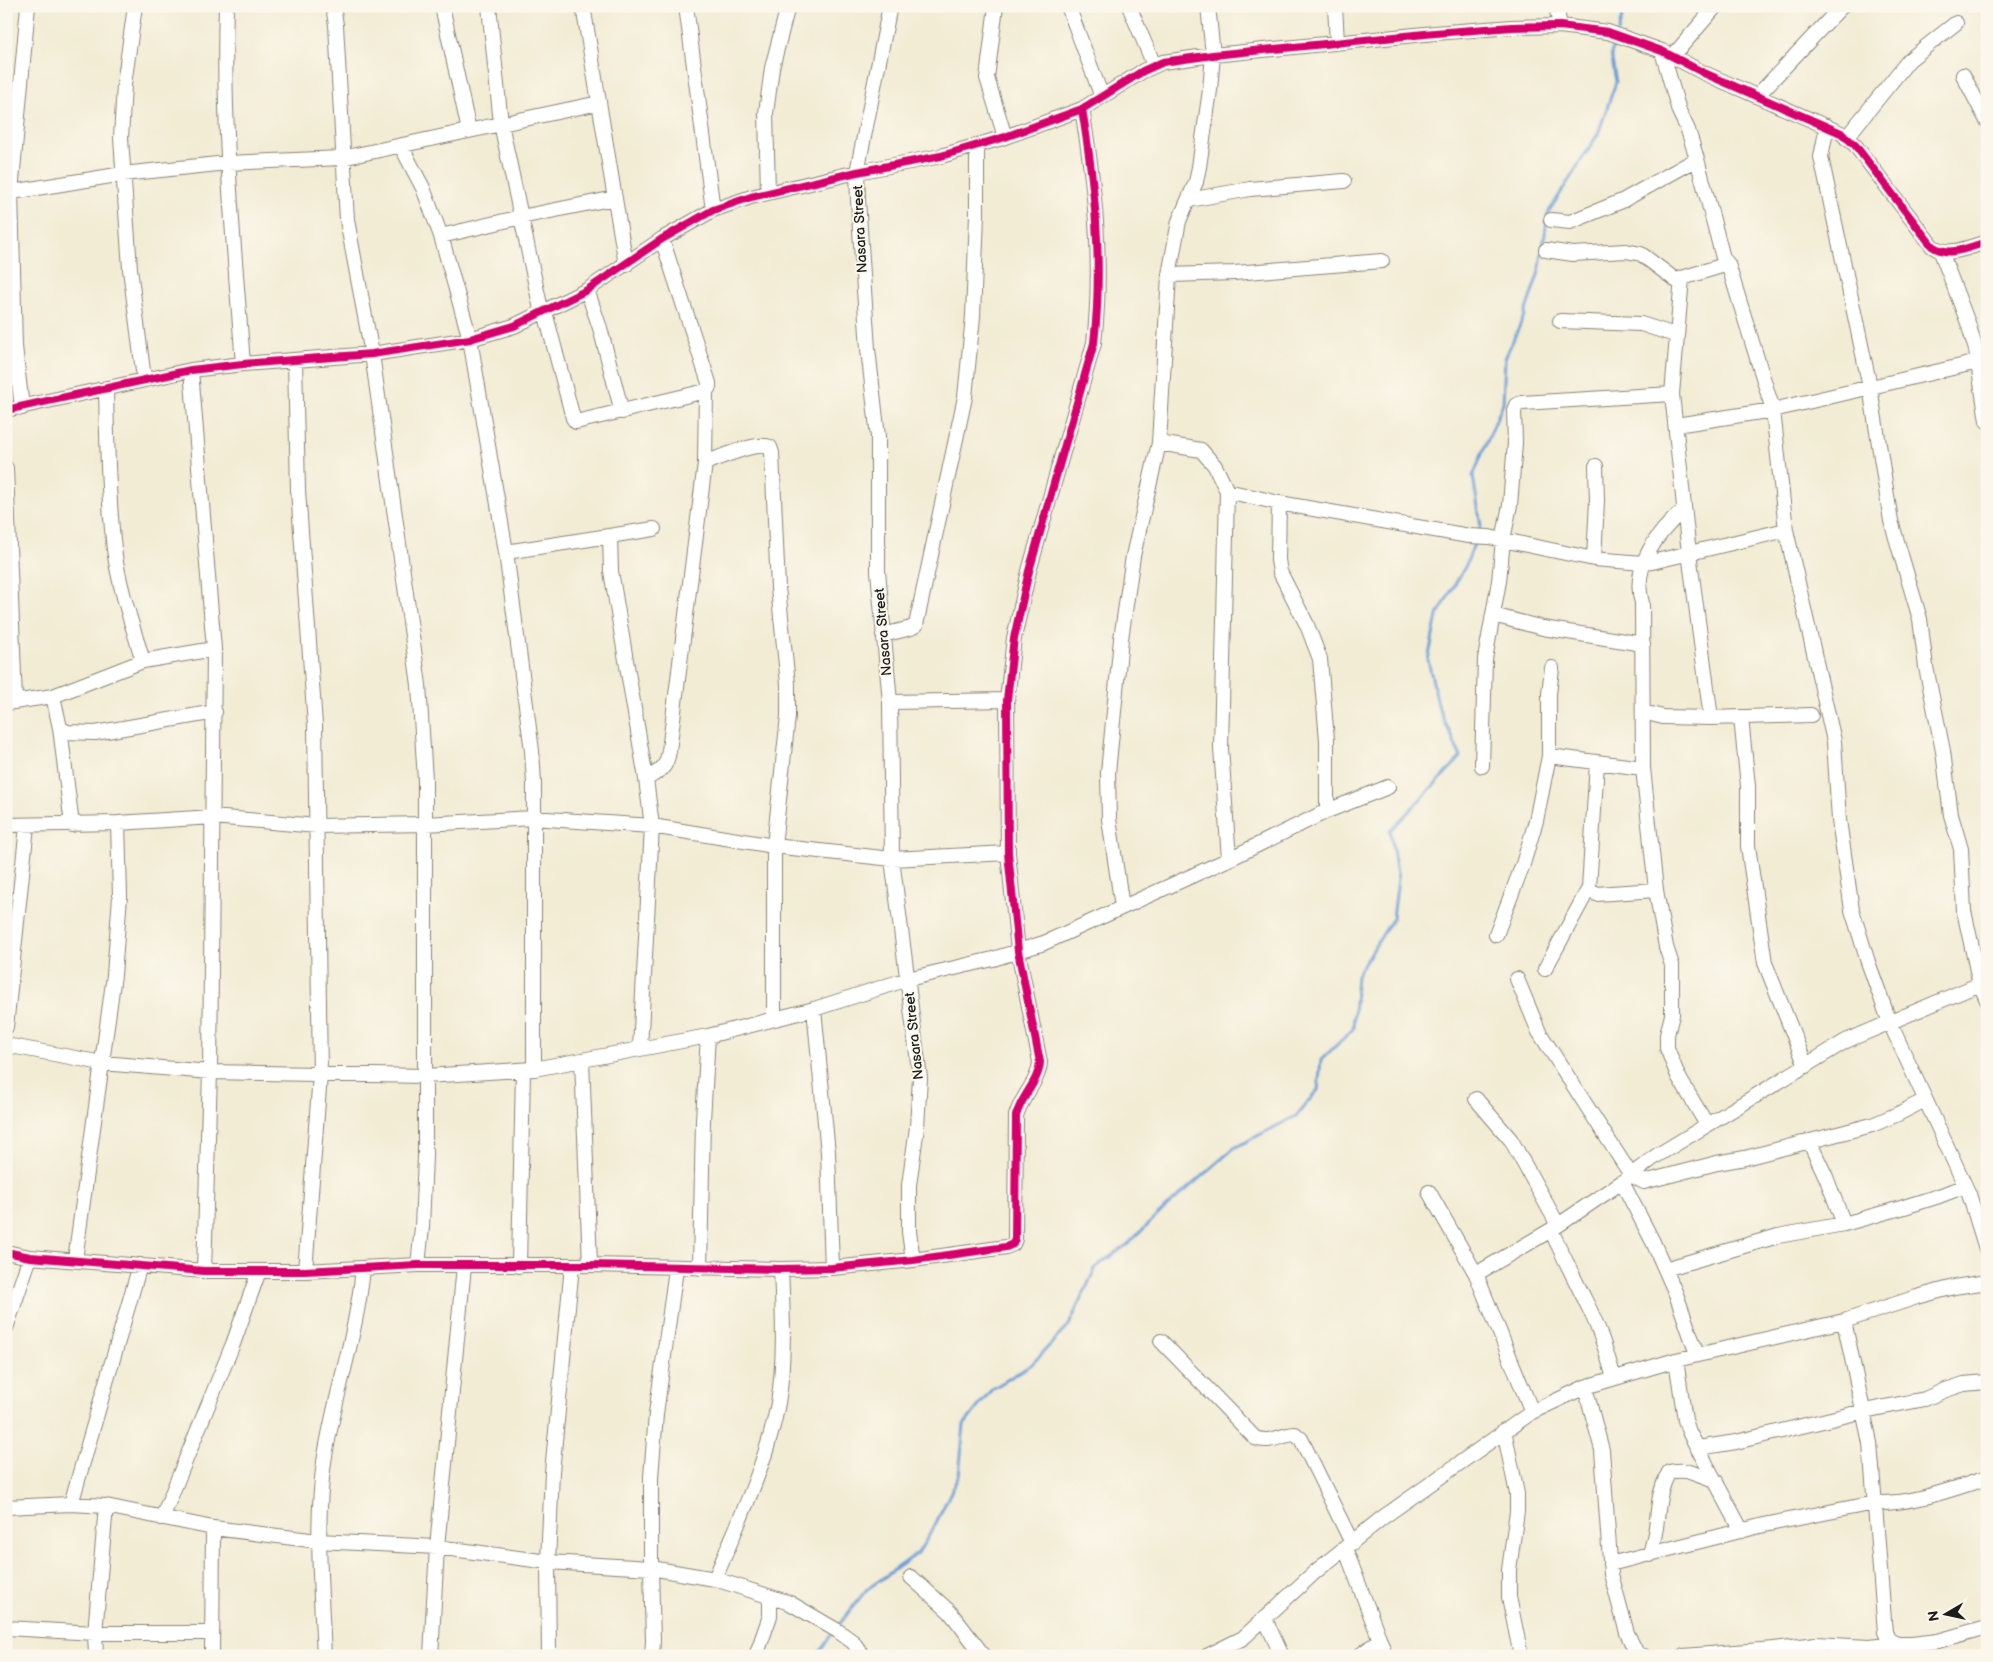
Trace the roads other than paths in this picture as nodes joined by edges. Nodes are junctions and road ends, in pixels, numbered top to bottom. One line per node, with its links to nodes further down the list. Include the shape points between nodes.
1 (28, 6): 44 (street)
2 (135, 6): 42 (street, via 124,94)
3 (226, 6): 40 (street, via 224,64)
4 (333, 6): 38 (street)
5 (442, 6): 33 (street)
6 (489, 6): 31 (street)
7 (583, 6): 28 (street)
8 (686, 6): 48 (street)
9 (788, 6): 45 (street, via 772,68 766,112)
10 (890, 6): 41 (street, Nasara Street)
11 (996, 6): 34 (street, via 987,78)
12 (1068, 6): 27 (street)
13 (1129, 6): 24 (street)
14 (1208, 6): 23 (street)
15 (1335, 6): 21 (street)
16 (1556, 6): 20 (street)
17 (1716, 6): 22 (street)
18 (1842, 6): 26 (street)
19 (1956, 23): 35 (street, via 1909,60)
20 (1560, 26): 21 (street, via 1512,27); 22 (street, via 1608,32)
21 (1337, 43): 23 (street)
22 (1668, 53): 26 (street); 39 (street, via 1679,111)
23 (1213, 55): 24 (street); 47 (street, via 1200,167)
24 (1154, 65): 27 (street)
25 (1963, 75): 30 (street)
26 (1757, 96): 32 (street)
27 (1102, 97): 29 (street)
28 (599, 103): 31 (street); 46 (street)
29 (1082, 109): 34 (street); 104 (street, via 1096,212 1098,308 1094,343 1029,571 1014,638)
30 (1987, 121)
31 (502, 124): 33 (street); 49 (street)
32 (1827, 126): 35 (street); 72 (street, via 1821,156)
33 (469, 131): 37 (street)
34 (1005, 136): 36 (street)
35 (1846, 138): 55 (street, via 1879,174 1932,246)
36 (977, 145): 41 (street, via 941,156); 98 (street, via 974,298 965,397 916,625)
37 (401, 146): 38 (street); 51 (street, via 423,188)
38 (342, 158): 40 (street); 66 (street, via 347,220)
39 (1697, 159): 50 (street, via 1622,201 1570,222); 58 (street, via 1723,258)
40 (228, 163): 42 (street); 69 (street)
41 (857, 172): 45 (street); 98 (street, Nasara Street, via 862,278 878,437 878,571)
42 (123, 174): 44 (street); 71 (street, via 130,269)
43 (1344, 181): 47 (street, via 1250,189)
44 (9, 192): 76 (street, via 15,346)
45 (768, 193): 48 (street)
46 (614, 198): 49 (street); 57 (street)
47 (1189, 200): 59 (street, via 1179,221)
48 (713, 210): 52 (street)
49 (521, 217): 51 (street); 62 (street)
50 (1551, 220)
51 (441, 236): 65 (street)
52 (662, 239): 57 (street); 74 (street, via 709,383)
53 (1987, 242): 55 (street, via 1953,252)
54 (1546, 250): 60 (street, via 1573,254 1626,251 1641,254)
55 (1941, 252): 68 (street, via 1968,323)
56 (1382, 261): 59 (street)
57 (626, 264): 61 (street)
58 (1728, 264): 60 (street, via 1682,278); 78 (street)
59 (1169, 275): 82 (street)
60 (1681, 284): 64 (street)
61 (587, 290): 62 (street); 79 (street)
62 (543, 313): 65 (street, via 514,326); 79 (street, via 574,421 578,423)
63 (1560, 321): 64 (street, via 1641,324)
64 (1678, 336): 75 (street)
65 (470, 339): 66 (street); 93 (street)
66 (372, 354): 67 (street); 123 (street, via 419,685 424,733)
67 (295, 360): 69 (street); 127 (street, via 298,490 315,724)
68 (1978, 362): 72 (street); 80 (street)
69 (243, 364): 70 (street)
70 (192, 370): 71 (street); 100 (street)
71 (144, 379): 73 (street)
72 (1870, 387): 78 (street); 141 (street, via 1891,522 1920,619 1951,815 1961,849 1964,911)
73 (106, 388): 76 (street); 101 (street, via 114,550)
74 (706, 391): 79 (street); 83 (street)
75 (1672, 394): 81 (street); 92 (street, via 1516,405 1510,504)
76 (22, 408): 77 (street)
77 (6, 410)
78 (1773, 410): 81 (street); 90 (street)
79 (622, 412)
80 (1987, 421)
81 (1676, 426): 88 (street)
82 (1159, 442): 86 (street, via 1201,450 1215,466); 135 (street, via 1133,556 1108,772 1109,820)
83 (704, 463): 117 (street, via 668,757 662,769); 129 (street, via 766,445 772,453 778,588 788,684 788,716)
84 (1596, 466): 95 (street, via 1598,501)
85 (6, 468): 105 (street)
86 (1227, 491): 87 (street); 131 (street, via 1221,748)
87 (1279, 503): 92 (street); 119 (street, via 1280,572 1320,659 1327,740)
88 (1684, 510): 94 (street); 96 (street, via 1667,524)
89 (654, 529): 91 (street)
90 (1786, 530): 94 (street); 145 (street, via 1834,740 1839,820 1852,910)
91 (610, 537): 93 (street); 117 (street, via 617,613)
92 (1503, 540): 95 (street); 97 (street)
93 (506, 552): 121 (street, via 532,751)
94 (1689, 554): 96 (street); 110 (street)
95 (1594, 560): 96 (street)
96 (1643, 563): 99 (street, via 1639,583)
97 (1493, 616): 99 (street, via 1543,628); 115 (street, via 1485,659)
98 (883, 635): 106 (street, Nasara Street)
99 (1643, 644): 108 (street)
100 (214, 649): 101 (street); 107 (street)
101 (143, 661): 103 (street)
102 (1552, 668): 113 (street)
103 (53, 696): 105 (street); 112 (street)
104 (1007, 700): 106 (street); 130 (street)
105 (11, 702)
106 (890, 702): 132 (street, Nasara Street)
107 (215, 712): 112 (street, via 95,733 67,732); 120 (street)
108 (1643, 712): 110 (street, via 1663,717); 116 (street)
109 (1811, 715): 111 (street)
110 (1711, 718): 111 (street)
111 (1741, 718): 152 (street, via 1748,786 1748,846 1761,946)
112 (60, 728): 125 (street)
113 (1549, 756): 114 (street); 136 (street, via 1536,821)
114 (1597, 762): 116 (street); 133 (street)
115 (1482, 766)
116 (1643, 768): 134 (street)
117 (646, 778): 128 (street)
118 (1388, 787): 119 (street)
119 (1327, 811): 131 (street)
120 (213, 817): 122 (street); 127 (street); 154 (street)
121 (532, 818): 123 (street); 128 (street); 153 (street)
122 (118, 823): 125 (street); 151 (street, via 120,896 114,975)
123 (426, 824): 127 (street); 156 (street)
124 (6, 825): 126 (street)
125 (72, 825): 126 (street)
126 (27, 826): 146 (street)
127 (317, 826): 155 (street)
128 (652, 826): 129 (street); 149 (street)
129 (774, 846): 132 (street); 144 (street)
130 (1008, 853): 132 (street); 137 (street)
131 (1229, 858): 135 (street)
132 (892, 859): 139 (street, Nasara Street)
133 (1589, 888): 134 (street, via 1596,894); 138 (street)
134 (1656, 890): 159 (street, via 1672,965 1672,1015 1667,1048 1678,1076)
135 (1122, 907): 137 (street, via 1044,943)
136 (1496, 935)
137 (1018, 951): 139 (street); 170 (street, via 1040,1072 1019,1104 1016,1116 1015,1239 1006,1247)
138 (1544, 970)
139 (908, 979): 143 (street); 170 (street, Nasara Street, via 920,1078 909,1184)
140 (1517, 979): 161 (street, via 1539,1032)
141 (1984, 983): 142 (street); 145 (street)
142 (1987, 1000)
143 (814, 1009): 144 (street); 180 (street, via 828,1153)
144 (774, 1020): 147 (street)
145 (1890, 1023): 152 (street, via 1846,1041); 158 (street)
146 (6, 1027)
147 (708, 1036): 149 (street); 179 (street)
148 (6, 1045): 151 (street)
149 (640, 1049): 150 (street)
150 (582, 1060): 153 (street); 172 (street)
151 (102, 1063): 154 (street); 169 (street)
152 (1806, 1066): 159 (street)
153 (529, 1070): 156 (street); 175 (street)
154 (210, 1072): 155 (street); 184 (street)
155 (320, 1075): 156 (street); 185 (street)
156 (426, 1076): 171 (street)
157 (1476, 1099): 165 (street, via 1511,1140)
158 (1924, 1100): 160 (street, via 1872,1124); 162 (street)
159 (1707, 1125): 161 (street)
160 (1809, 1141): 161 (street, via 1651,1181); 164 (street)
161 (1627, 1178): 165 (street); 181 (street)
162 (1964, 1186): 164 (street); 167 (street)
163 (1429, 1192): 186 (street)
164 (1844, 1224): 181 (street, via 1778,1236)
165 (1555, 1227): 186 (street); 193 (street, via 1568,1270 1589,1308)
166 (6, 1252): 168 (street)
167 (1987, 1252)
168 (30, 1257): 169 (street); 189 (street)
169 (75, 1260): 173 (street)
170 (913, 1260): 180 (street)
171 (418, 1265): 174 (street); 177 (street)
172 (590, 1265): 176 (street); 178 (street)
173 (140, 1266): 184 (street); 203 (street)
174 (464, 1266): 175 (street); 211 (street)
175 (519, 1266): 176 (street)
176 (572, 1266): 213 (street, via 552,1472)
177 (364, 1268): 185 (street); 209 (street, via 360,1304 324,1462)
178 (676, 1268): 179 (street); 215 (street, via 656,1414 651,1477)
179 (700, 1268): 183 (street)
180 (832, 1268): 183 (street)
181 (1665, 1269): 191 (street)
182 (260, 1270): 184 (street); 185 (street); 206 (street)
183 (781, 1270): 217 (street, via 783,1315 778,1402 768,1446)
184 (204, 1271)
185 (305, 1271)
186 (1476, 1274): 197 (street)
187 (1987, 1282): 188 (street, via 1954,1287)
188 (1844, 1320): 191 (street); 196 (street)
189 (6, 1328)
190 (1161, 1341): 210 (street, via 1255,1438 1270,1441 1295,1434 1301,1439)
191 (1697, 1354): 192 (street)
192 (1676, 1360): 193 (street); 199 (street, via 1685,1420)
193 (1614, 1378): 195 (street)
194 (1987, 1382): 196 (street, via 1964,1384 1925,1399)
195 (1585, 1387): 197 (street); 214 (street, via 1602,1450)
196 (1864, 1411): 199 (street); 202 (street, via 1870,1442)
197 (1532, 1412): 198 (street)
198 (1504, 1430): 210 (street); 241 (street, via 1517,1494 1508,1570 1509,1597)
199 (1698, 1448): 201 (street)
200 (1987, 1478): 202 (street, via 1932,1496)
201 (1716, 1480): 208 (street); 212 (street, via 1689,1471 1668,1472 1657,1504)
202 (1874, 1503): 208 (street); 225 (street, via 1885,1632 1888,1639)
203 (71, 1504): 204 (street); 205 (street)
204 (106, 1506): 206 (street); 222 (street)
205 (6, 1507)
206 (162, 1518): 207 (street)
207 (213, 1528): 209 (street); 223 (street)
208 (1742, 1531): 212 (street)
209 (318, 1542): 211 (street); 230 (street)
210 (1348, 1546): 219 (street); 224 (street)
211 (437, 1547): 213 (street); 231 (street)
212 (1650, 1555): 214 (street)
213 (548, 1562): 215 (street); 232 (street)
214 (1610, 1564): 226 (street, via 1628,1633)
215 (651, 1568): 217 (street); 233 (street)
216 (910, 1577): 236 (street, via 950,1612)
217 (715, 1579): 218 (street)
218 (770, 1597): 234 (street, via 770,1616); 235 (street, via 833,1627 853,1642)
219 (1265, 1619): 237 (street, via 1242,1638); 238 (street)
220 (1987, 1627): 225 (street, via 1938,1641)
221 (6, 1628): 222 (street)
222 (95, 1633): 223 (street); 228 (street)
223 (211, 1633): 229 (street)
224 (1380, 1640): 239 (street); 240 (street)
225 (1896, 1644): 227 (street, via 1869,1647 1816,1644)
226 (1637, 1653)
227 (1771, 1653): 242 (street)
228 (96, 1656)
229 (212, 1656)
230 (324, 1656)
231 (431, 1656)
232 (549, 1656)
233 (652, 1656)
234 (756, 1656)
235 (863, 1656)
236 (984, 1656)
237 (1207, 1656)
238 (1282, 1656)
239 (1359, 1656)
240 (1386, 1656)
241 (1521, 1656)
242 (1684, 1656)

